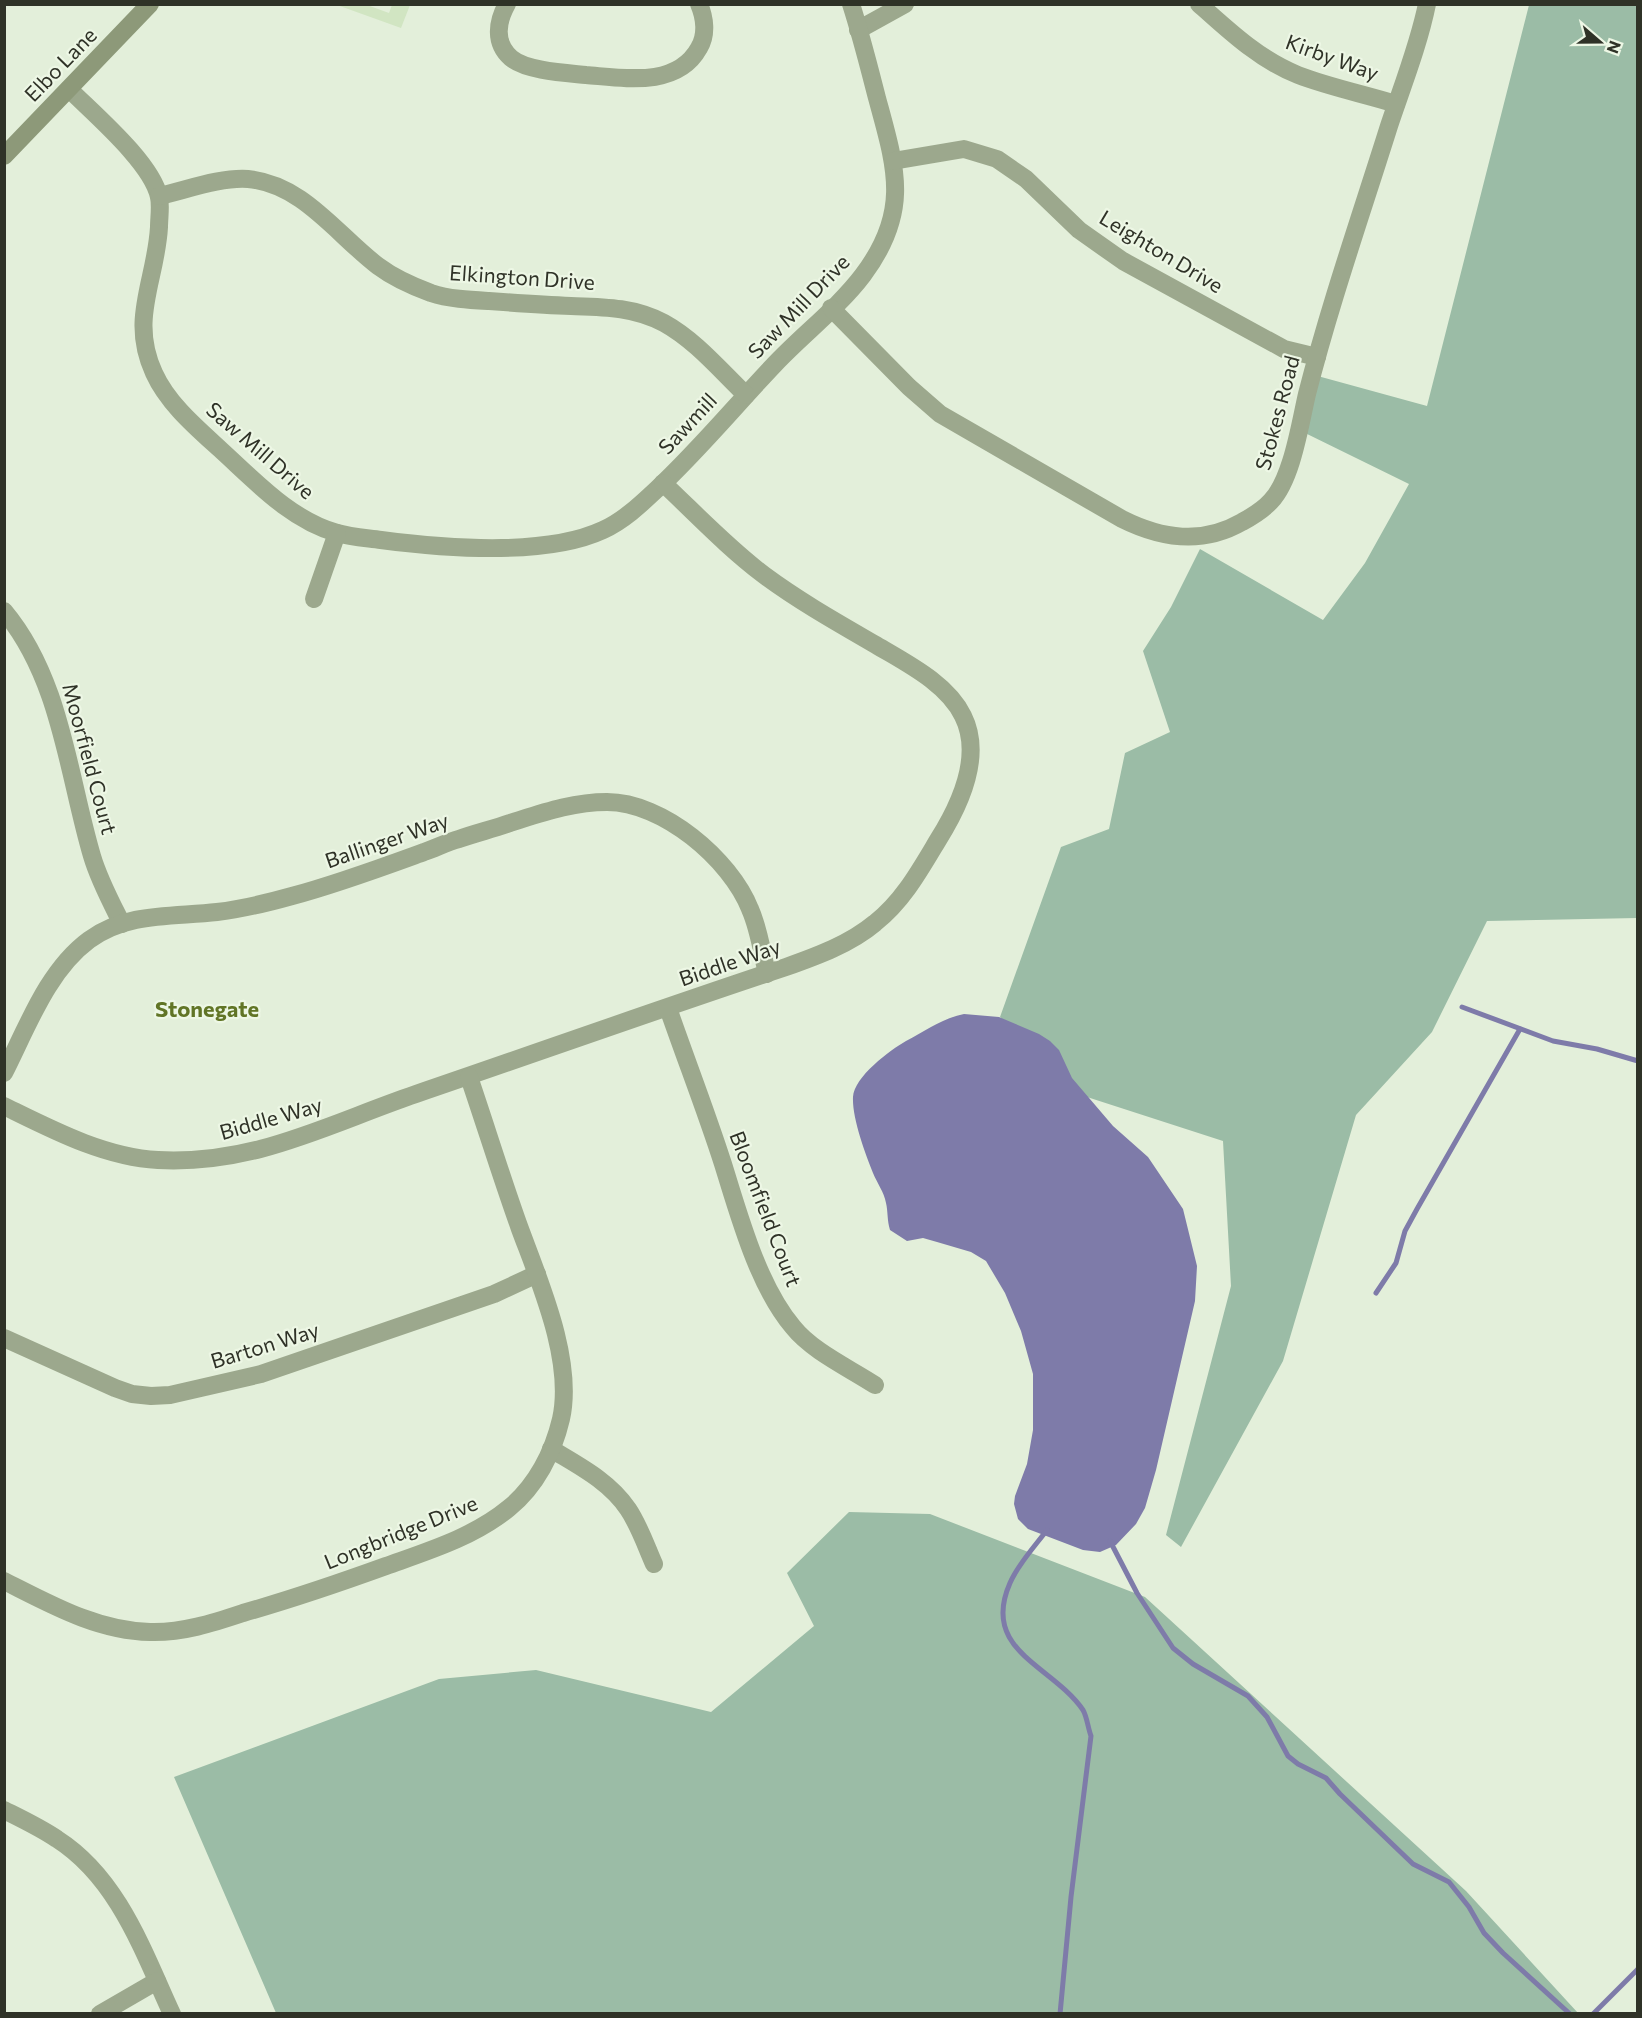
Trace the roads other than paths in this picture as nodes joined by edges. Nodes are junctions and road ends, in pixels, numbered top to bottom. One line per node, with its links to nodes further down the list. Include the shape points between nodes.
1 (150, 4): 9 (street, Elbo Lane)
2 (507, 4): 3 (street, via 498,32 502,48 512,59 561,72 632,78 666,74 682,68 694,57 702,44 704,29)
3 (699, 4)
4 (851, 4): 8 (street, Saw Mill Drive)
5 (905, 4): 8 (street)
6 (1199, 4): 10 (street, Kirby Way, via 1250,47 1282,67)
7 (1426, 4): 10 (street, Stokes Road)
8 (858, 30): 12 (street, Saw Mill Drive)
9 (69, 89): 11 (street, Elbo Lane); 13 (street, via 136,157)
10 (1396, 104): 15 (street, Stokes Road)
11 (4, 156)
12 (893, 161): 14 (street, Saw Mill Drive, via 896,193 887,238 861,278); 15 (street, Leighton Drive, via 964,149 997,159 1026,179 1079,230 1123,261 1284,349)
13 (159, 196): 16 (street, Elkington Drive, via 229,180 247,179 283,188 378,265 414,287 455,298 611,307 647,316 690,342); 18 (street, Saw Mill Drive, via 156,258 142,314 142,333 153,372 190,422 256,482 292,511)
14 (831, 308): 15 (street, Stokes Road, via 940,414 1122,519 1179,538 1198,538 1233,527 1261,511 1279,491); 16 (street, Saw Mill Drive)
15 (1317, 357)
16 (746, 395): 17 (street, Sawmill)
17 (663, 483): 18 (street, Saw Mill Drive, via 605,530 559,543 466,547); 22 (street, Biddle Way, via 762,574 938,686 953,699 970,736 967,777 952,815 920,871 893,907 875,924 832,949)
18 (337, 533): 19 (street)
19 (314, 599)
20 (4, 611): 21 (street, Moorfield Court, via 29,647 48,691 93,860)
21 (122, 924): 22 (street, Ballinger Way, via 156,915 249,907 318,888 559,807 610,802 644,810 675,824 721,864 751,911); 24 (street, Ballinger Way, via 87,942 62,967)
22 (767, 974): 23 (street, Biddle Way)
23 (668, 1008): 25 (street, Biddle Way); 29 (street, Bloomfield Court, via 733,1197 774,1299 802,1338)
24 (4, 1072)
25 (469, 1077): 26 (street, Biddle Way, via 298,1139 219,1158 156,1160 113,1152); 27 (street, Longbridge Drive)
26 (4, 1106)
27 (537, 1274): 28 (street, Barton Way, via 494,1294 261,1374 170,1395 132,1394 115,1389); 30 (street, Longbridge Drive, via 556,1337 562,1376 561,1417)
28 (4, 1338)
29 (875, 1385)
30 (551, 1449): 31 (street, via 589,1472 619,1498 634,1519); 32 (street, Longbridge Drive, via 525,1493 492,1521 473,1531 340,1583 221,1621 175,1631 128,1631 66,1612)
31 (654, 1564)
32 (4, 1581)
33 (4, 1810): 34 (street, via 58,1839 108,1888 132,1926)
34 (157, 1981): 35 (street); 36 (street)
35 (100, 2013)
36 (172, 2013)

